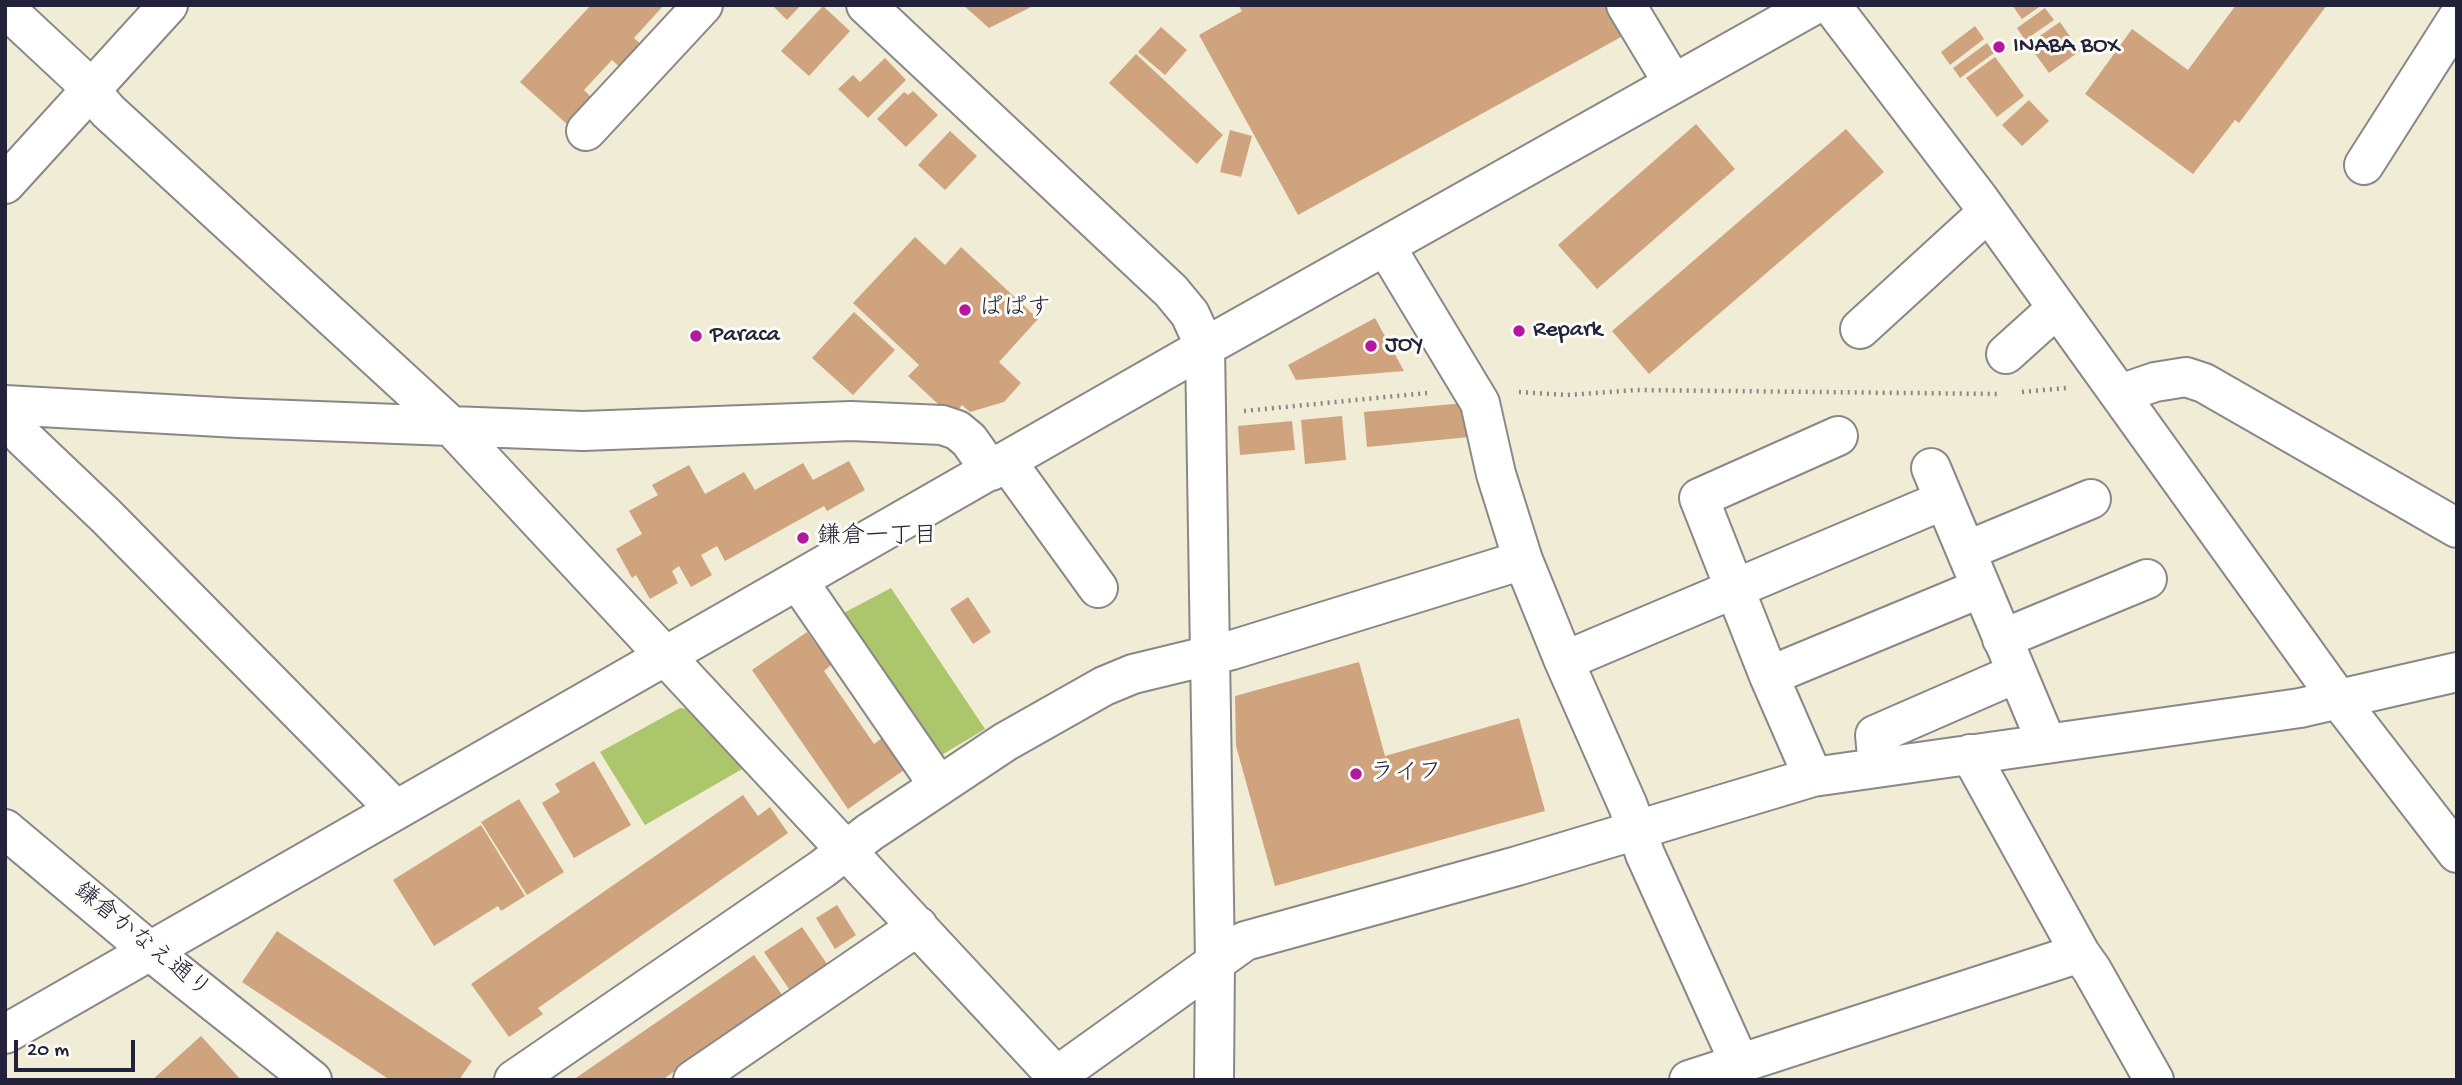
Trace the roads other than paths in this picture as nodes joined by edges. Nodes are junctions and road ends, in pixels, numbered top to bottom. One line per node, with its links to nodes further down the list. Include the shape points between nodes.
1 (168, 5): 10 (street)
2 (704, 5): 11 (street)
3 (866, 5): 18 (street, via 1171,291 1190,314)
4 (1626, 5): 9 (street)
5 (1814, 5): 9 (street)
6 (1831, 5): 14 (street)
7 (5, 8): 10 (street)
8 (2457, 19): 12 (street)
9 (1673, 83): 15 (street)
10 (89, 90): 13 (street); 22 (street)
11 (586, 131)
12 (2365, 166)
13 (5, 184)
14 (1988, 212): 16 (street); 17 (street)
15 (1386, 247): 18 (street); 28 (street, via 1480,403)
16 (2057, 308): 19 (street); 20 (street)
17 (1860, 329)
18 (1205, 347): 24 (street); 35 (street)
19 (2006, 354)
20 (2120, 394): 26 (street, via 2186,377 2204,383); 41 (street)
21 (5, 406): 22 (street); 47 (street, via 23,437)
22 (450, 425): 24 (street, via 583,431 850,421 942,425 957,430); 36 (street)
23 (1838, 436): 33 (street, via 1699,498)
24 (999, 466): 30 (street); 31 (street)
25 (2091, 499): 27 (street)
26 (2457, 528)
27 (1966, 551): 32 (street); 33 (street, via 1937,484)
28 (1517, 562): 35 (street); 37 (street)
29 (2147, 579): 34 (street)
30 (798, 581): 36 (street); 46 (street)
31 (1098, 588)
32 (1981, 588): 34 (street); 40 (street)
33 (1734, 589): 37 (street); 40 (street)
34 (2002, 639): 39 (street)
35 (1210, 654): 46 (street, via 1104,686 1016,735); 55 (street)
36 (666, 656): 47 (street); 50 (street)
37 (1564, 661): 49 (street)
38 (2457, 672): 41 (street)
39 (2017, 673): 42 (street); 44 (street, via 1875,735)
40 (1769, 677): 45 (street)
41 (2339, 700): 42 (street); 51 (street)
42 (2047, 744): 43 (street)
43 (1970, 754): 44 (street); 54 (street)
44 (1878, 767): 45 (street)
45 (1813, 777): 49 (street)
46 (939, 786): 50 (street)
47 (395, 809): 53 (street)
48 (5, 829): 53 (street, 鎌倉かなえ通り)
49 (1636, 831): 55 (street, via 1245,941); 57 (street)
50 (846, 849): 52 (street); 60 (street)
51 (2457, 853)
52 (918, 926): 58 (street); 61 (street)
53 (150, 951): 56 (street); 59 (street, 鎌倉かなえ通り)
54 (2080, 953): 57 (street); 64 (street)
55 (1215, 961): 58 (street); 62 (street)
56 (5, 1034)
57 (1740, 1064): 63 (street)
58 (1056, 1078)
59 (312, 1080)
60 (514, 1080)
61 (693, 1080)
62 (1214, 1080)
63 (1689, 1080)
64 (2154, 1080)

